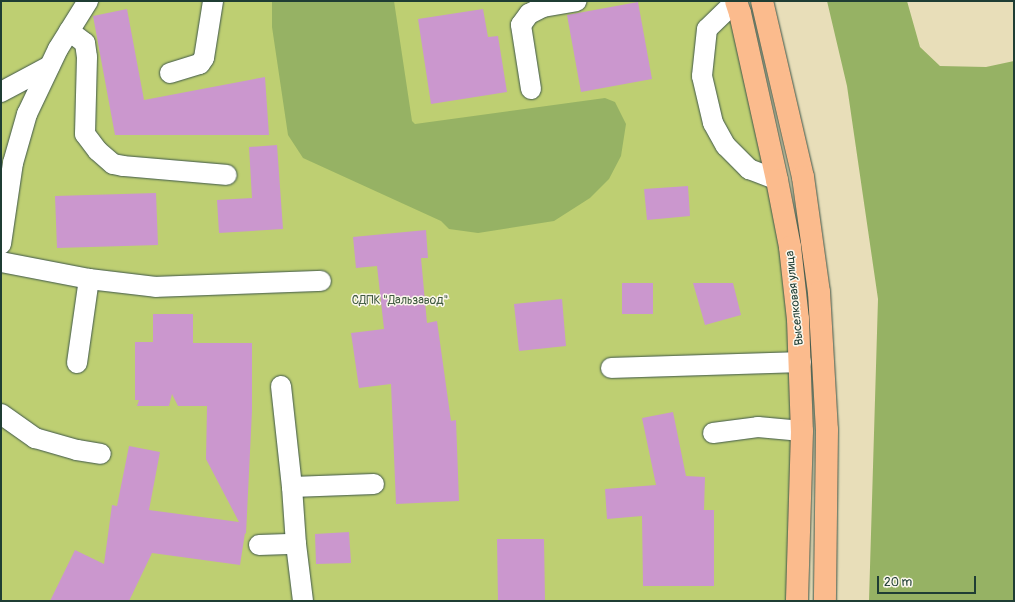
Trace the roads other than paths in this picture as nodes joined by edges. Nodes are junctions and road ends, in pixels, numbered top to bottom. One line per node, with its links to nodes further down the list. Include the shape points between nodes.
1 (88, 1): 6 (lane)
2 (213, 1): 8 (lane, via 204,58 200,64)
3 (576, 1): 9 (lane, via 543,7 529,14 521,25)
4 (762, 1): 31 (main road, Выселковая улица, via 803,177 819,292 827,430)
5 (735, 2): 12 (main road, Выселковая улица, via 740,13); 12 (lane, via 707,29 702,76 713,123 726,146 749,169)
6 (69, 31): 7 (lane); 11 (lane, via 85,43 85,134 113,164)
7 (50, 66): 10 (lane); 13 (lane, via 26,114 15,156)
8 (170, 73)
9 (531, 89)
10 (1, 92)
11 (227, 175)
12 (776, 180): 17 (main road, Выселковая улица, via 790,247)
13 (1, 244)
14 (1, 262): 15 (lane)
15 (89, 279): 16 (lane, via 156,287); 18 (lane)
16 (321, 281)
17 (801, 362): 19 (lane); 22 (main road, Выселковая улица)
18 (77, 364)
19 (612, 368)
20 (280, 386): 26 (lane)
21 (1, 414): 24 (lane, via 35,438)
22 (802, 431): 23 (lane, via 758,428); 30 (main road, Выселковая улица)
23 (713, 433)
24 (101, 454)
25 (374, 484): 26 (lane)
26 (292, 487): 27 (lane)
27 (296, 544): 28 (lane); 29 (lane)
28 (259, 545)
29 (303, 601)
30 (797, 601)
31 (825, 601)

